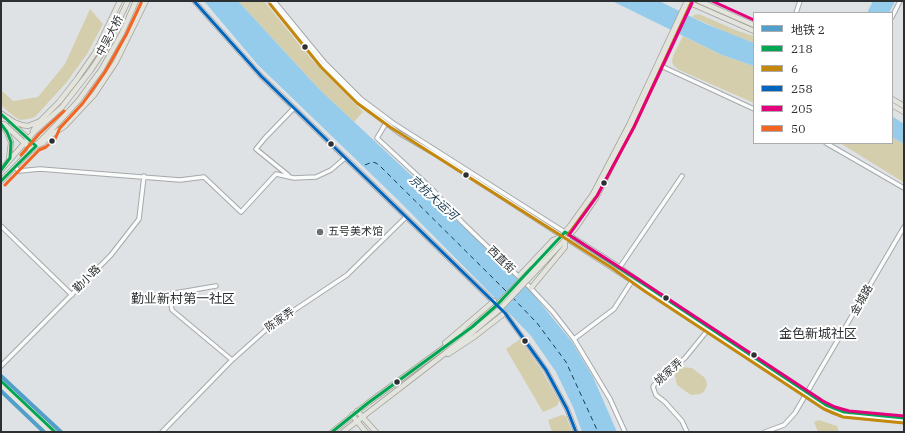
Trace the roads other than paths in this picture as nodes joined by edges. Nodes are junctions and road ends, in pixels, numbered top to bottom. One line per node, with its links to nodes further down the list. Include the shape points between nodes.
1 (120, 1): 26 (main road, via 95,53 59,102)
2 (128, 1): 20 (main road, 中吴大桥, via 106,47)
3 (136, 1): 28 (main road, 中吴大桥, via 122,33 96,77)
4 (146, 1): 29 (main road, via 116,62 94,95 65,126)
5 (194, 1): 21 (street, via 261,76)
6 (270, 1): 27 (street, via 322,65 359,102)
7 (274, 1): 47 (street, via 325,63 361,99 393,123)
8 (699, 1): 14 (main road)
9 (800, 1): 12 (street)
10 (900, 1): 13 (street)
11 (689, 2): 15 (main road); 16 (main road)
12 (796, 12)
13 (893, 15)
14 (753, 25)
15 (753, 31)
16 (659, 66): 22 (street); 47 (main road, via 593,194)
17 (893, 100): 19 (main road)
18 (893, 106): 23 (main road)
19 (904, 106)
20 (62, 107): 26 (main road); 30 (main road)
21 (294, 108): 35 (street); 41 (street, via 256,149)
22 (753, 109)
23 (904, 112)
24 (1, 114): 26 (main road, via 22,125); 30 (main road)
25 (1, 123): 31 (main road); 36 (main road, via 11,142 10,158)
26 (38, 123): 30 (main road)
27 (386, 123): 48 (street); 50 (street, 西直街, via 377,138)
28 (56, 125): 29 (main road); 33 (main road, 中吴大桥)
29 (51, 136): 33 (main road)
30 (28, 139): 31 (main road); 33 (main road)
31 (24, 144): 34 (main road); 36 (main road)
32 (828, 144): 43 (street)
33 (36, 146): 34 (main road)
34 (32, 150): 37 (main road)
35 (345, 158): 41 (street, via 323,175 308,178); 44 (street)
36 (6, 164): 38 (main road)
37 (15, 167): 39 (street, via 20,171 40,169); 42 (main road)
38 (1, 170)
39 (144, 176): 41 (street, via 180,180 204,177 241,212 276,174); 54 (street, 勤小路, via 139,219 111,255)
40 (682, 176): 49 (street)
41 (290, 177)
42 (1, 182)
43 (904, 188)
44 (406, 217): 55 (street); 60 (street, 陈家弄, via 347,275 269,326)
45 (1, 226): 54 (street)
46 (904, 227): 66 (street, 金城路)
47 (567, 233): 48 (main road); 49 (street)
48 (563, 238): 50 (main road, via 553,240); 51 (street); 53 (main road, via 565,247); 57 (main road, bridge, via 499,310)
49 (620, 267): 66 (street)
50 (519, 276): 53 (street, 西直街)
51 (632, 281): 58 (street); 59 (street, via 614,309)
52 (216, 286): 60 (street, via 170,294 172,310)
53 (532, 288): 59 (street, 西直街)
54 (72, 295): 61 (street, 勤小路)
55 (494, 301): 56 (street); 62 (main road)
56 (504, 312): 63 (main road, via 474,337); 80 (street, via 546,370 567,408)
57 (473, 329): 62 (main road); 63 (main road)
58 (707, 331): 66 (street); 82 (street, 姚家弄, via 685,358 653,388 656,395 682,421)
59 (574, 339): 81 (street, 西直街, via 610,399)
60 (232, 360): 75 (street, 陈家弄)
61 (1, 366)
62 (410, 372): 67 (main road)
63 (415, 376): 69 (main road)
64 (1, 381): 74 (main road)
65 (1, 386): 73 (main road)
66 (807, 395): 70 (street, via 844,412); 71 (street, via 833,412 848,416); 83 (street, 金城路, via 784,425)
67 (357, 412): 68 (main road); 69 (main road)
68 (352, 415): 72 (main road); 76 (main road)
69 (362, 418): 72 (main road); 79 (main road)
70 (904, 418)
71 (904, 421)
72 (357, 422): 77 (main road); 78 (main road)
73 (49, 432)
74 (55, 432)
75 (162, 432)
76 (332, 432)
77 (343, 432)
78 (366, 432)
79 (376, 432)
80 (576, 432)
81 (626, 432)
82 (687, 432)
83 (765, 432)

